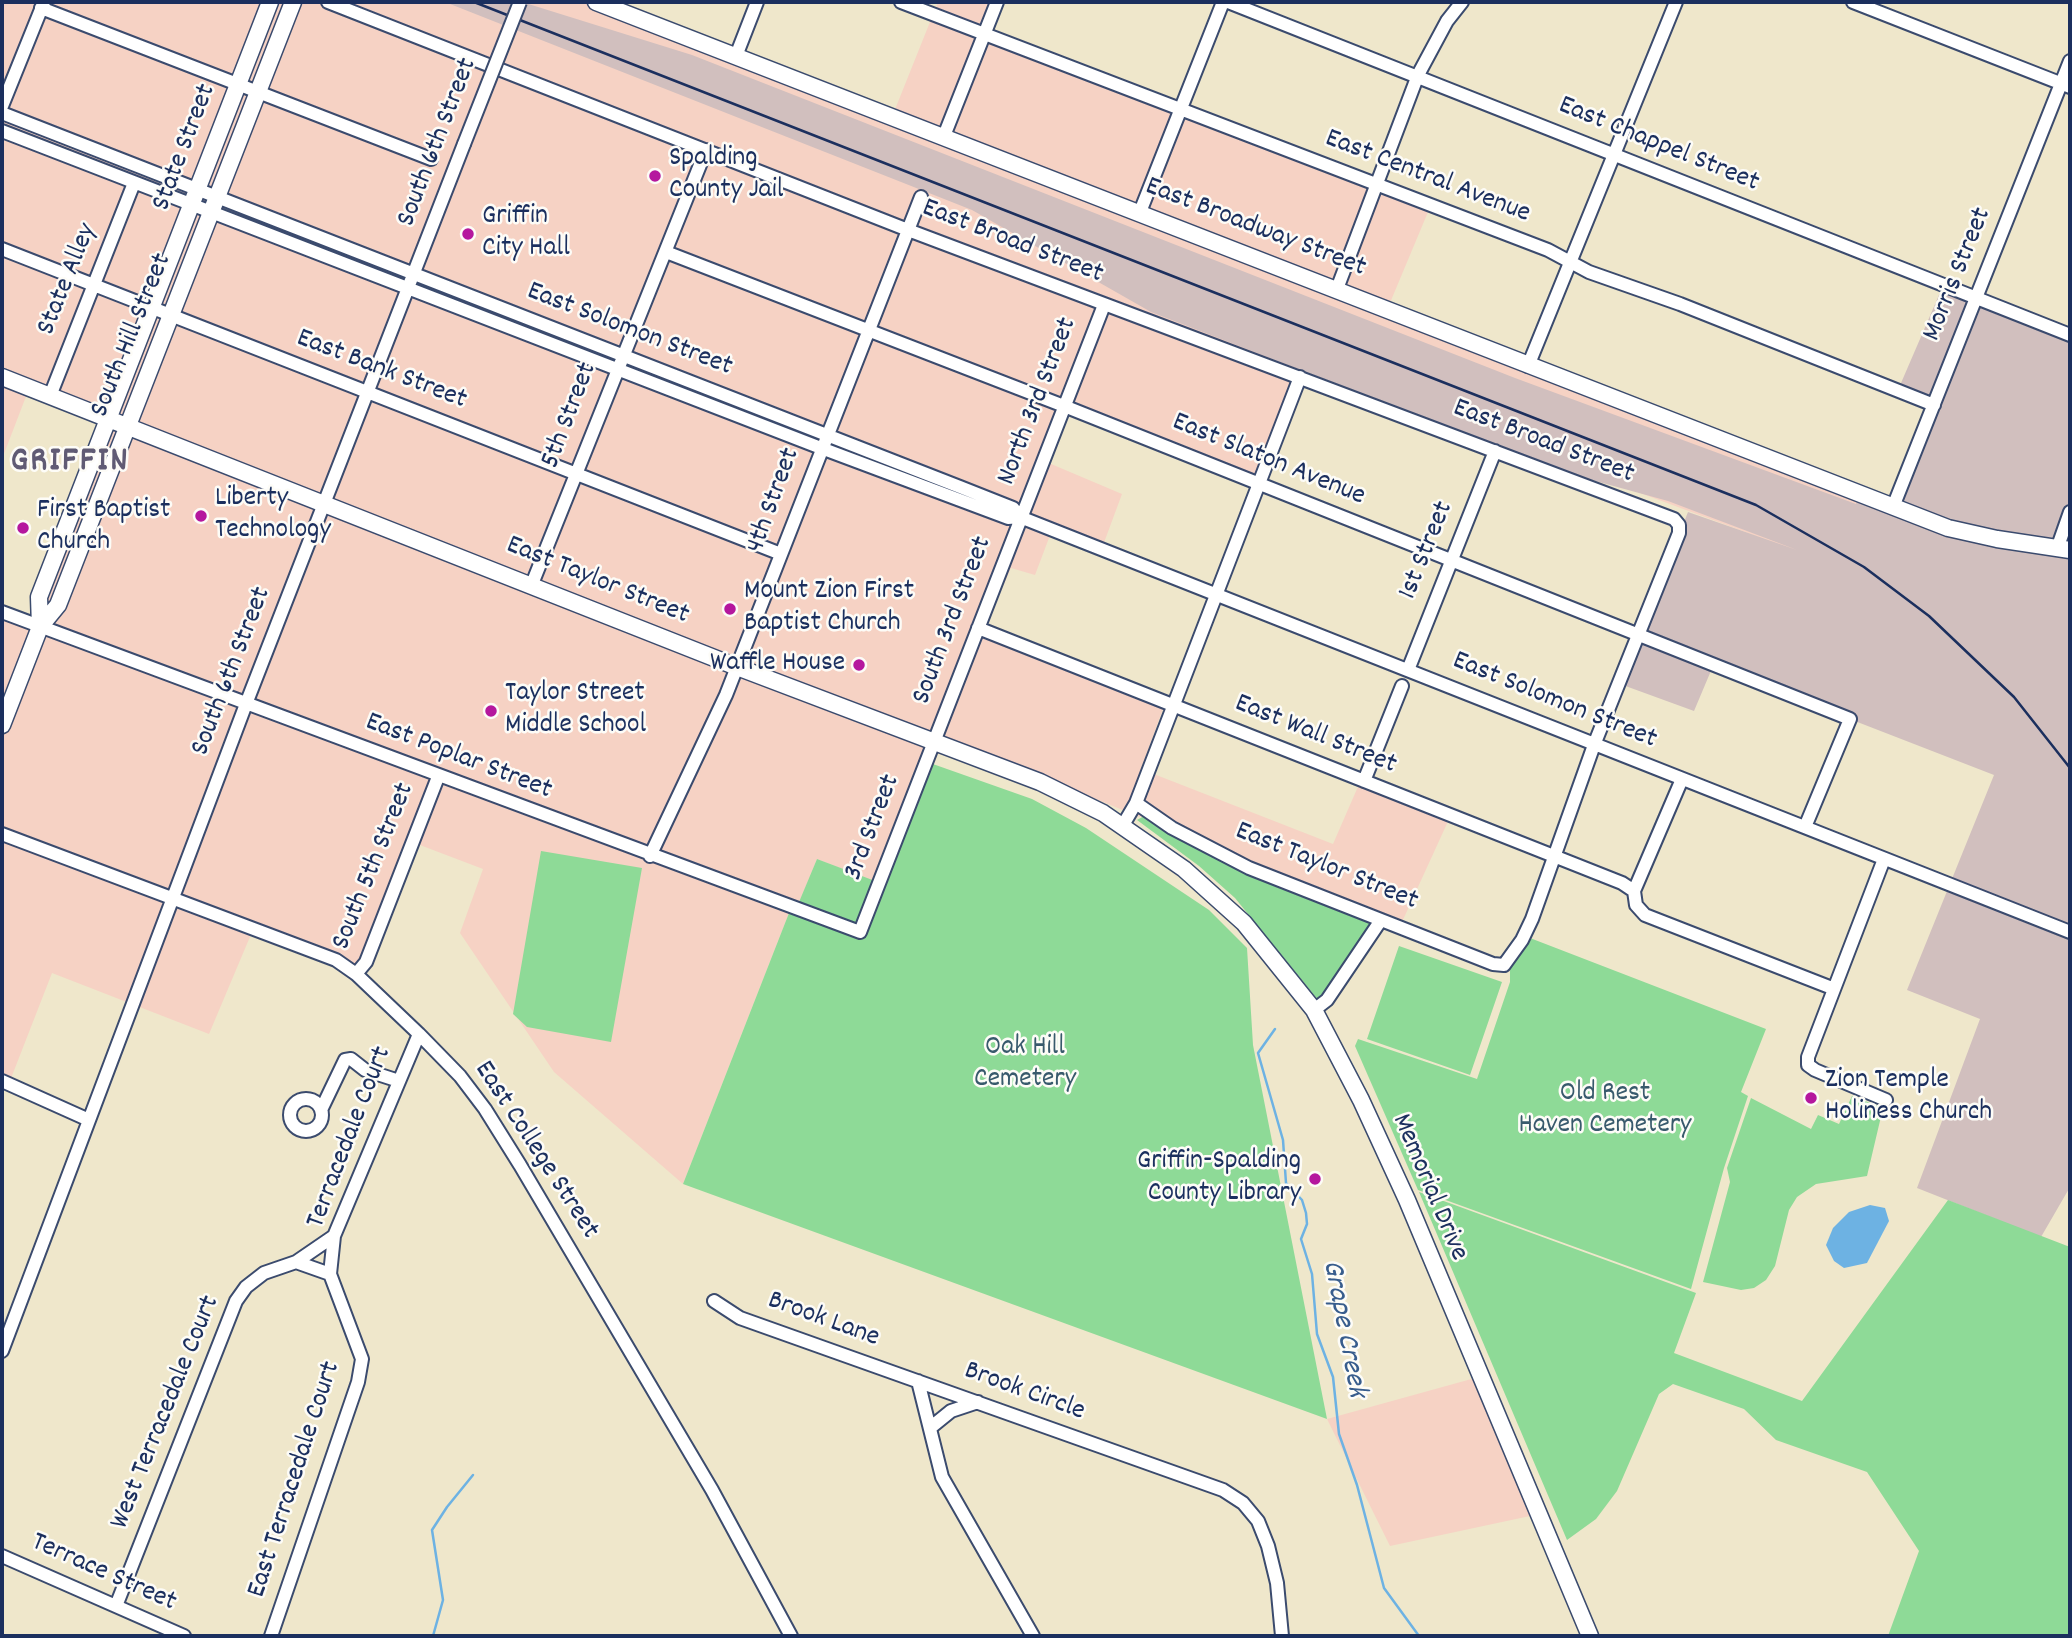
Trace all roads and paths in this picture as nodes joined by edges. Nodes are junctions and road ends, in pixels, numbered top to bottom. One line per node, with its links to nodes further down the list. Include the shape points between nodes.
1 (270, 2): 18 (main road, State Street)
2 (293, 2): 20 (main road, South Hill Street)
3 (328, 2): 26 (street, East Broad Street)
4 (596, 2): 15 (main road, East Broadway Street)
5 (757, 2): 15 (street)
6 (901, 2): 14 (street, East Central Avenue)
7 (997, 2): 14 (street)
8 (1225, 2): 17 (street, East Chappel Street); 22 (street)
9 (1462, 2): 17 (street)
10 (1676, 2): 27 (street)
11 (1860, 3): 19 (street)
12 (43, 5): 18 (street); 21 (street)
13 (518, 7): 39 (street, South 6th Street, bridge)
14 (984, 34): 22 (street, East Central Avenue); 25 (street)
15 (736, 56): 25 (main road, East Broadway Street)
16 (2070, 61): 19 (street, Morris Street)
17 (1418, 75): 27 (street, East Chappel Street); 30 (street)
18 (239, 85): 20 (street); 31 (main road, State Street)
19 (2066, 86): 43 (street, Morris Street)
20 (257, 93): 28 (street); 33 (main road, South Hill Street)
21 (2, 106)
22 (1180, 110): 30 (street, East Central Avenue); 34 (street)
23 (2, 113): 31 (street)
24 (2, 131): 29 (street)
25 (944, 136): 34 (main road, East Broadway Street)
26 (706, 150): 35 (street, East Broad Street); 37 (street, 5th Street)
27 (1614, 155): 38 (street); 43 (street, East Chappel Street)
28 (431, 159)
29 (134, 183): 31 (street); 40 (street, State Alley)
30 (1376, 185): 38 (street, East Central Avenue); 42 (street)
31 (196, 196): 33 (street); 45 (main road, State Street)
32 (920, 197): 35 (street, 4th Street)
33 (214, 203): 39 (street, East Solomon Street); 41 (street, East Solomon Street); 46 (main road, South Hill Street)
34 (1140, 212): 42 (main road, East Broadway Street)
35 (908, 230): 44 (street, East Broad Street); 47 (street, 4th Street)
36 (2, 249): 40 (street, East Bank Street)
37 (666, 252): 47 (street, East Slaton Avenue); 49 (street, 5th Street)
38 (1571, 262): 50 (street); 57 (street, East Central Avenue)
39 (415, 274): 41 (street, South 6th Street); 49 (street, East Solomon Street)
40 (93, 284): 45 (street, East Bank Street); 55 (street, State Alley)
41 (409, 289): 51 (street, East Solomon Street); 54 (street, South 6th Street)
42 (1337, 289): 50 (main road, East Broadway Street)
43 (1977, 299): 48 (street, East Chappel Street); 57 (street, Morris Street)
44 (1104, 305): 53 (street, East Broad Street); 56 (street, North 3rd Street)
45 (152, 308): 46 (street, East Bank Street); 58 (main road, State Street)
46 (170, 315): 54 (street, East Bank Street); 59 (main road, South Hill Street)
47 (867, 330): 56 (street, East Slaton Avenue); 60 (street, 4th Street)
48 (2070, 335)
49 (621, 355): 51 (street, 5th Street); 60 (street, East Solomon Street)
50 (1528, 366): 66 (main road, East Broadway Street)
51 (615, 369): 61 (street, East Solomon Street); 63 (street, 5th Street)
52 (2, 377): 55 (main road, East Taylor Street)
53 (1300, 377): 62 (street, East Broad Street); 64 (street)
54 (369, 392): 63 (street, East Bank Street); 65 (street, South 6th Street)
55 (50, 396): 58 (main road, East Taylor Street)
56 (1064, 405): 64 (street, East Slaton Avenue); 68 (street, North 3rd Street)
57 (1934, 405): 66 (street, Morris Street)
58 (108, 418): 59 (main road, East Taylor Street); 75 (main road, State Street, via 39,597)
59 (126, 425): 65 (main road, East Taylor Street); 75 (main road, South Hill Street, via 58,605)
60 (826, 434): 61 (street, 4th Street); 68 (street, East Solomon Street, via 1013,508)
61 (821, 447): 68 (street, East Solomon Street, via 1008,518); 70 (street, 4th Street)
62 (1495, 451): 71 (street, 1st Street); 77 (street, East Broad Street, via 1674,519 1679,525)
63 (575, 473): 70 (street); 72 (street, 5th Street)
64 (1259, 485): 71 (street, East Slaton Avenue); 73 (street)
65 (325, 504): 72 (main road, East Taylor Street); 81 (street, South 6th Street)
66 (1893, 506): 69 (main road, East Broadway Street, via 1948,528)
67 (2070, 512): 69 (street)
68 (1020, 517): 73 (street, East Solomon Street); 76 (street, South 3rd Street)
69 (2063, 549)
70 (781, 554): 78 (street, 4th Street)
71 (1451, 559): 77 (street, East Slaton Avenue); 79 (street, 1st Street)
72 (532, 584): 78 (main road, East Taylor Street)
73 (1215, 596): 79 (street, East Solomon Street); 82 (street)
74 (2, 612): 75 (street, East Poplar Street)
75 (40, 627): 81 (street, East Poplar Street); 83 (main road, South Hill Street)
76 (978, 628): 82 (street, East Wall Street); 84 (street, South 3rd Street)
77 (1639, 633): 85 (street); 93 (street, East Slaton Avenue, via 1850,719)
78 (737, 667): 84 (main road, East Taylor Street); 96 (street, 4th Street)
79 (1408, 670): 85 (street, East Solomon Street)
80 (1402, 686): 90 (street)
81 (247, 704): 88 (street, East Poplar Street); 99 (street, South 6th Street)
82 (1172, 705): 90 (street, East Wall Street); 91 (street)
83 (2, 725)
84 (933, 742): 92 (main road, East Taylor Street, via 1062,791); 101 (street, 3rd Street)
85 (1594, 745): 86 (street, East Solomon Street); 87 (street)
86 (1617, 754): 87 (street); 89 (street, East Solomon Street)
87 (1588, 761): 95 (street)
88 (438, 777): 96 (street, East Poplar Street); 103 (street, South 5th Street, via 366,962)
89 (1682, 779): 93 (street, East Solomon Street); 98 (street)
90 (1364, 782): 95 (street, East Wall Street)
91 (1136, 803): 92 (street); 100 (street, East Taylor Street, via 1172,828 1249,868)
92 (1123, 825): 105 (main road, Memorial Drive, via 1229,908)
93 (1805, 827): 97 (street, East Solomon Street)
94 (2, 834): 99 (street, East College Street)
95 (1555, 855): 98 (street, East Wall Street); 100 (street, East Taylor Street, via 1522,940 1504,965)
96 (650, 856): 101 (street, East Poplar Street)
97 (1884, 859): 102 (street, East Solomon Street); 104 (street)
98 (1634, 891): 104 (street, via 1636,905 1645,915)
99 (174, 898): 103 (street, East College Street, via 336,960); 111 (street, South 6th Street)
100 (1381, 920): 105 (street, via 1327,1000)
101 (860, 932)
102 (2070, 932)
103 (356, 974): 106 (street, East College Street)
104 (1832, 988): 109 (street, via 1808,1065)
105 (1314, 1010): 127 (main road, Memorial Drive, via 1407,1200)
106 (419, 1034): 108 (street, Terracedale Court); 124 (street, East College Street, via 466,1084 520,1165 712,1490)
107 (2, 1081): 111 (street)
108 (399, 1081): 110 (street, via 345,1060); 112 (street, Terracedale Court)
109 (1886, 1100)
110 (321, 1110)
111 (89, 1120): 116 (street, South 6th Street)
112 (334, 1236): 113 (street, West Terracedale Court); 114 (street, Terracedale Court)
113 (296, 1262): 114 (street); 121 (street, West Terracedale Court, via 264,1273 236,1301)
114 (330, 1274): 123 (street, East Terracedale Court, via 362,1359)
115 (714, 1301): 117 (street, Brook Lane, via 740,1318)
116 (2, 1351)
117 (918, 1381): 118 (street, Brook Circle); 119 (street, Brook Circle)
118 (978, 1402): 119 (street, via 951,1411); 126 (street, Brook Circle, via 1223,1490 1243,1503 1258,1521 1268,1546)
119 (930, 1428): 125 (street, Brook Circle, via 942,1477)
120 (2, 1556): 121 (street, Terrace Street)
121 (116, 1606): 122 (street, Terrace Street)
122 (184, 1636)
123 (271, 1636)
124 (791, 1636)
125 (1033, 1636)
126 (1282, 1636)
127 (1591, 1636)

